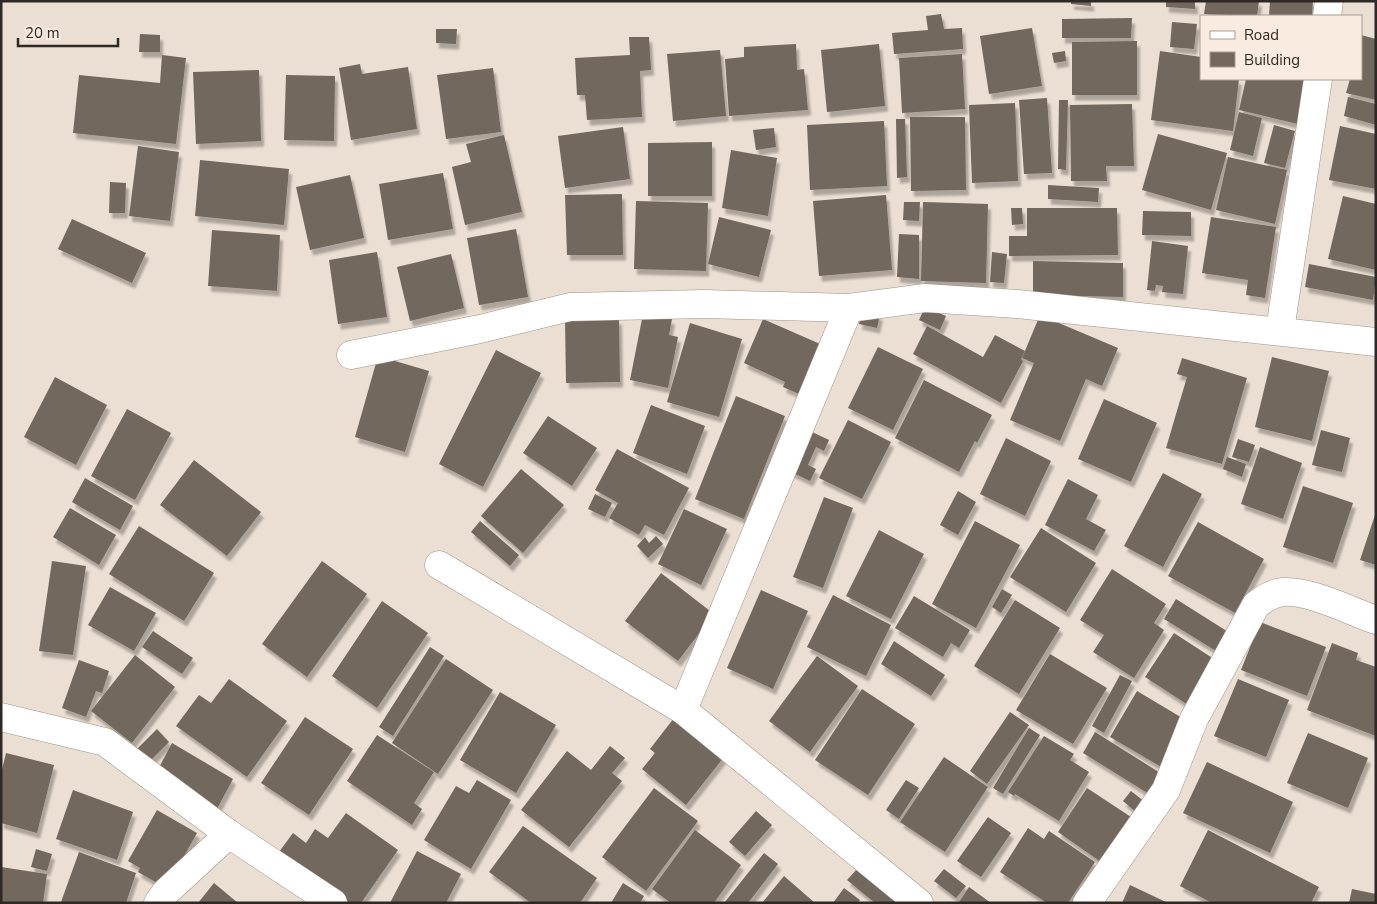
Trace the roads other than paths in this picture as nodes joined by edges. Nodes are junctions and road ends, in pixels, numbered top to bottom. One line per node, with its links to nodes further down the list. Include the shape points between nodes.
1 (1329, 1): 2 (street)
2 (1327, 15)
3 (1318, 80): 5 (street)
4 (849, 308): 5 (street, via 925,298); 7 (street, via 705,304 570,307 480,329); 10 (street)
5 (1280, 330): 6 (street)
6 (1376, 342)
7 (351, 354)
8 (439, 565): 10 (street)
9 (1376, 620): 16 (street, via 1302,594 1284,592 1268,595 1256,605 1194,719 1166,790)
10 (683, 710): 15 (street)
11 (1, 718): 12 (street, via 105,742)
12 (229, 834): 13 (street); 14 (street)
13 (158, 903)
14 (333, 903)
15 (919, 903)
16 (1087, 903)

